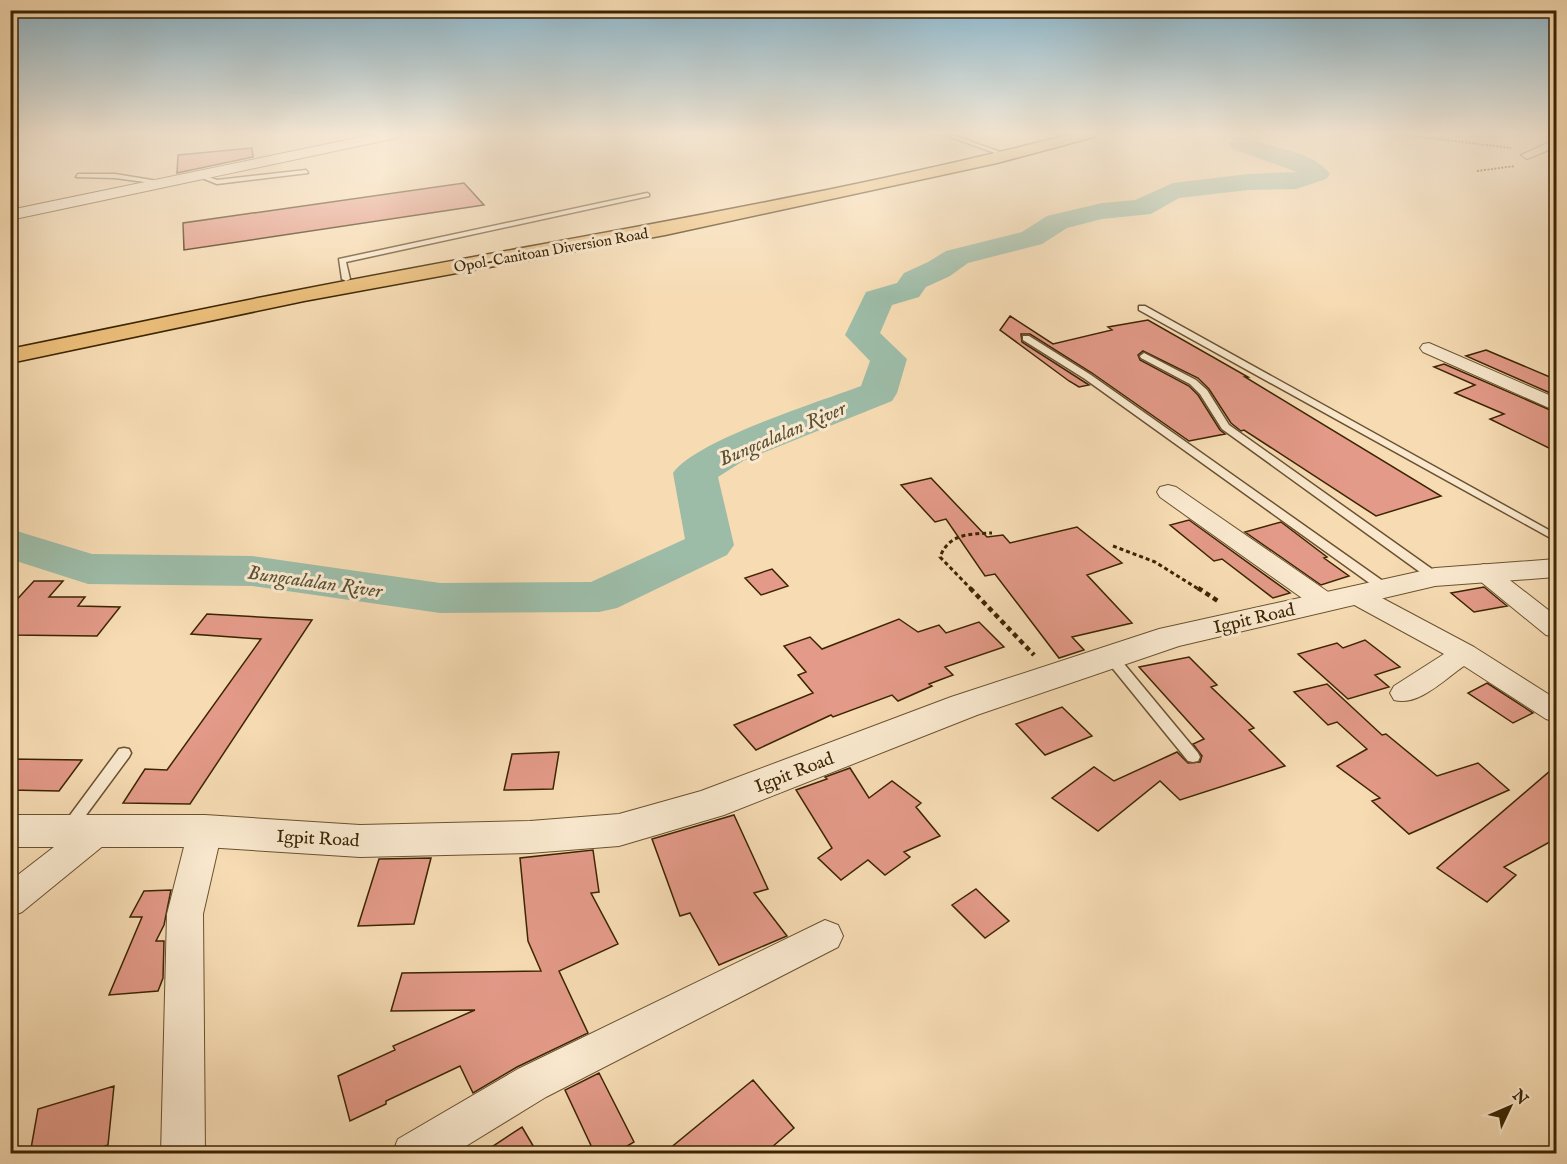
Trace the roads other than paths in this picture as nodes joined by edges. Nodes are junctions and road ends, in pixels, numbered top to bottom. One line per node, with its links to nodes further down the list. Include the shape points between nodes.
1 (141, 188): 5 (street)
2 (825, 188): 6 (main road, Opol-Canitoan Diversion Road, via 657,224)
3 (858, 188): 11 (main road, Opol-Canitoan Diversion Road)
4 (647, 195): 6 (lane, via 342,261)
5 (10, 215)
6 (346, 279): 9 (main road, Opol-Canitoan Diversion Road)
7 (1142, 308): 15 (lane)
8 (1026, 338): 19 (lane, via 1088,377)
9 (10, 346)
10 (1429, 348): 13 (street)
11 (10, 356)
12 (1144, 356): 18 (lane, via 1193,382 1204,392 1225,427)
13 (1557, 405)
14 (1168, 492): 19 (street)
15 (1557, 538)
16 (1557, 568): 17 (street, Igpit Road)
17 (1484, 572): 18 (street, Igpit Road); 20 (street)
18 (1435, 577): 19 (street, Igpit Road)
19 (1356, 595): 21 (street); 22 (street, Igpit Road, via 1171,637)
20 (1557, 629)
21 (1464, 653): 23 (street); 24 (street)
22 (1110, 656): 26 (lane); 28 (street, Igpit Road, via 964,706 710,804 619,830 530,837 360,841)
23 (1404, 693)
24 (1557, 712)
25 (124, 753): 29 (lane, via 95,796)
26 (1193, 757)
27 (10, 831): 29 (street, Igpit Road)
28 (206, 831): 29 (street, Igpit Road); 32 (street, via 185,914)
29 (81, 832): 30 (street)
30 (10, 902)
31 (825, 936): 33 (street, via 532,1083)
32 (183, 1154)
33 (413, 1154)

